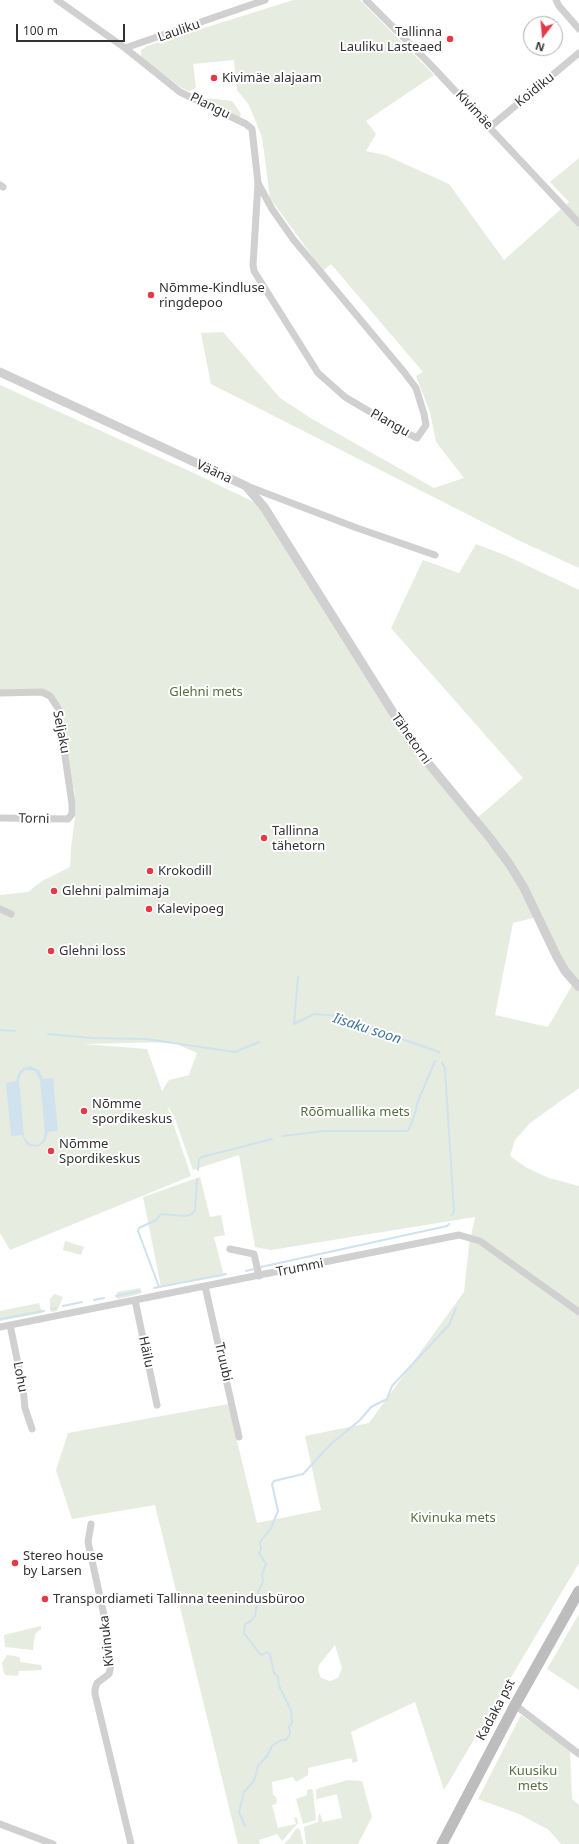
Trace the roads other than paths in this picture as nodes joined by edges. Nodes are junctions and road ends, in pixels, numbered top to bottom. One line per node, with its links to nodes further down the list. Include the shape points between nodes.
1 (57, 0): 6 (street)
2 (265, 0): 6 (street, Lauliku)
3 (366, 0): 8 (street, Kivimäe)
4 (556, 0): 5 (street, via 558,6)
5 (579, 29)
6 (126, 48): 9 (street, Plangu, via 180,92 252,129)
7 (579, 53): 8 (street, Koidiku)
8 (490, 127): 10 (street, Kivimäe)
9 (258, 183): 9 (street, Plangu, via 293,240 416,388 426,425 417,438 345,397 318,373 254,271)
10 (579, 223)
11 (0, 372): 12 (street, Vääna)
12 (246, 486): 13 (street, Vääna); 19 (street, Tähetorni, via 264,507 414,746 510,865 524,888 557,957)
13 (435, 555)
14 (0, 693): 16 (street, Seljaku, via 42,692 50,696 58,708 72,804 72,814)
15 (0, 818): 16 (street, Torni)
16 (68, 819)
17 (0, 909): 18 (street)
18 (11, 914)
19 (579, 987)
20 (230, 1249): 21 (street, via 254,1254)
21 (259, 1276): 22 (street, Trummi); 24 (street, Trummi, via 452,1236 466,1236 480,1241)
22 (205, 1286): 23 (street, Trummi); 29 (street, Truubi)
23 (135, 1300): 25 (street, Trummi); 27 (street, Häilu)
24 (579, 1312)
25 (10, 1325): 26 (street, Trummi); 28 (street, Lohu, via 24,1388 25,1408)
26 (0, 1327)
27 (157, 1405)
28 (32, 1429)
29 (239, 1437)
30 (91, 1524): 36 (street, Kivinuka, via 88,1542 104,1615 111,1665 109,1674 97,1684 95,1694)
31 (579, 1591): 32 (main road, Kadaka pst)
32 (515, 1704): 33 (street); 37 (main road, Kadaka pst)
33 (579, 1754)
34 (0, 1824): 35 (street)
35 (53, 1844)
36 (132, 1844)
37 (442, 1844)

